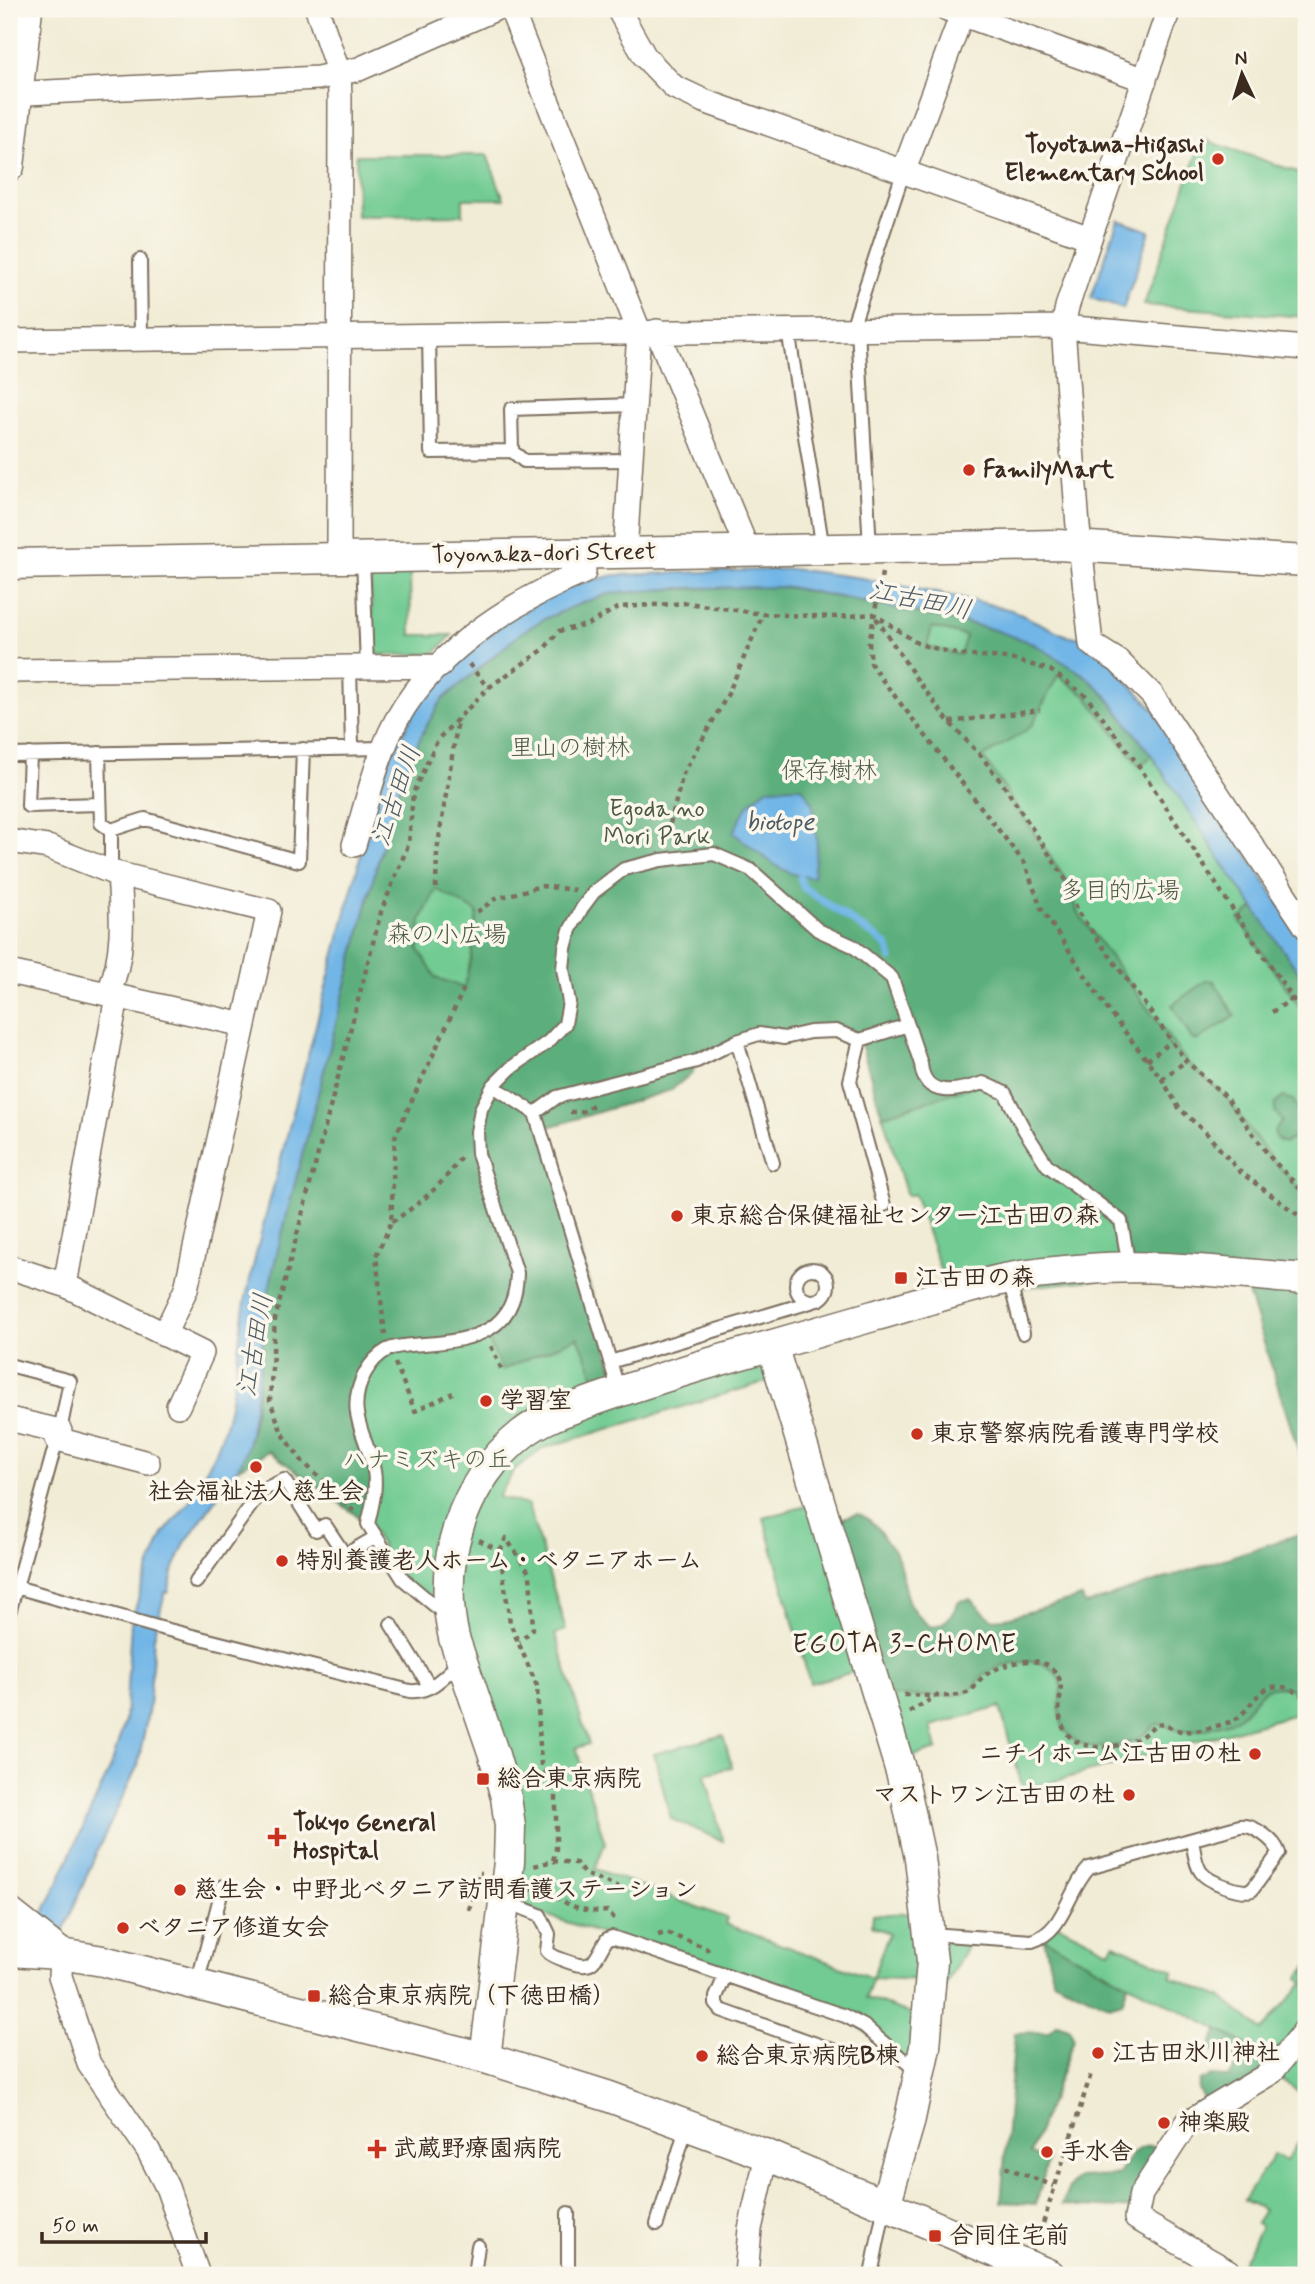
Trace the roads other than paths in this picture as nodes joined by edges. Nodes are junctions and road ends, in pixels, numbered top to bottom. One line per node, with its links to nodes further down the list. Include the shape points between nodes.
1 (27, 9): 8 (street)
2 (317, 9): 9 (street)
3 (495, 9): 9 (street)
4 (511, 9): 19 (street)
5 (618, 9): 13 (street, via 645,57 674,87)
6 (1169, 9): 10 (street)
7 (958, 10): 10 (street); 13 (street)
8 (15, 47): 11 (street)
9 (339, 74): 11 (street); 21 (street)
10 (1145, 80): 14 (street)
11 (13, 94): 12 (street)
12 (9, 166)
13 (903, 173): 14 (street); 17 (lane)
14 (1090, 238): 16 (street)
15 (140, 260): 22 (lane)
16 (1063, 327): 17 (street); 24 (street); 28 (street)
17 (855, 329): 18 (street); 34 (lane)
18 (788, 330): 19 (street); 29 (lane)
19 (648, 331): 20 (street); 25 (street); 30 (street)
20 (429, 334): 21 (street); 26 (lane, via 431,452)
21 (340, 336): 22 (street); 33 (street)
22 (141, 338): 23 (street)
23 (9, 341)
24 (1306, 348)
25 (634, 405): 26 (lane, via 511,409); 27 (street)
26 (512, 451): 27 (lane, via 524,461)
27 (631, 460): 32 (street)
28 (1080, 545): 34 (street, Toyonaka-dori Street); 35 (street, Toyonaka-dori Street); 51 (street, via 1091,644 1118,661 1152,695)
29 (823, 549): 30 (street, Toyonaka-dori Street); 34 (street, Toyonaka-dori Street)
30 (748, 551): 32 (street, Toyonaka-dori Street)
31 (583, 554): 32 (street, Toyonaka-dori Street); 33 (street, Toyonaka-dori Street); 37 (street, via 584,572 497,618)
32 (625, 554)
33 (351, 557): 36 (street, Toyonaka-dori Street); 38 (lane)
34 (876, 559)
35 (1306, 561)
36 (9, 564)
37 (440, 666): 38 (street); 41 (street, via 401,714)
38 (358, 667): 39 (street); 40 (lane)
39 (9, 671)
40 (352, 748): 41 (lane); 42 (lane)
41 (384, 748): 49 (street)
42 (303, 749): 43 (lane); 47 (lane, via 299,861 145,819)
43 (99, 753): 44 (lane); 46 (lane)
44 (30, 754): 45 (lane); 46 (lane, via 28,806)
45 (9, 755)
46 (100, 804): 47 (lane, via 101,823)
47 (111, 830): 50 (lane)
48 (9, 841): 50 (street, via 48,847)
49 (354, 845)
50 (115, 873): 53 (street, via 122,944); 54 (street, via 268,911)
51 (1306, 927)
52 (9, 972): 53 (street)
53 (113, 995): 54 (street); 66 (street)
54 (244, 1025): 70 (street, via 186,1289)
55 (908, 1025): 56 (lane); 58 (lane, via 892,978 853,946 818,930 751,870 714,854 661,860 624,869 594,892 582,908 565,948 563,969 569,1002 565,1024); 63 (lane, via 922,1074 934,1088 955,1092 983,1083 1005,1093 1047,1165 1121,1221)
56 (860, 1040): 57 (lane, via 835,1031 784,1038 759,1034); 61 (lane, via 850,1081)
57 (737, 1041): 59 (lane, via 697,1061 557,1097); 60 (lane)
58 (493, 1087): 59 (lane); 78 (lane, via 481,1109 478,1154 517,1273 516,1290 499,1323 485,1333 453,1342 388,1349 366,1372 356,1400 357,1419 373,1469 376,1490 368,1524)
59 (535, 1112): 71 (lane)
60 (773, 1163)
61 (884, 1205)
62 (9, 1267): 66 (street)
63 (1129, 1268): 64 (street); 65 (street)
64 (1009, 1278): 68 (street); 69 (lane)
65 (1306, 1279)
66 (65, 1285): 70 (street)
67 (814, 1301): 68 (lane)
68 (789, 1326): 71 (lane); 73 (street); 90 (street, via 902,1774 920,1858)
69 (1023, 1333)
70 (164, 1335): 74 (street, via 202,1353)
71 (610, 1362): 73 (lane)
72 (9, 1365): 76 (lane, via 70,1381)
73 (619, 1391): 82 (street, via 544,1419 522,1433 481,1479 452,1544)
74 (178, 1406)
75 (9, 1419): 76 (street)
76 (59, 1435): 77 (street); 80 (lane)
77 (148, 1463)
78 (376, 1537): 79 (lane, via 345,1555 325,1525 316,1530 284,1480 262,1490); 82 (lane, via 403,1579)
79 (196, 1582)
80 (16, 1587): 81 (lane); 85 (lane, via 410,1692)
81 (9, 1613)
82 (450, 1619): 84 (street)
83 (391, 1624): 85 (lane)
84 (462, 1660): 85 (lane); 88 (street, via 506,1797 510,1826)
85 (430, 1688)
86 (1192, 1840): 86 (lane, via 1247,1825 1279,1853 1252,1890 1238,1892 1200,1872); 90 (lane, via 1088,1868 1044,1937 1032,1941)
87 (223, 1886): 94 (lane)
88 (504, 1900): 93 (lane, via 540,1915 549,1934 547,1951 581,1967 592,1964 612,1937); 96 (street)
89 (19, 1921): 92 (street)
90 (929, 1934): 98 (street, via 932,1961)
91 (9, 1951): 92 (street)
92 (58, 1952): 94 (street); 106 (street, via 61,1976 89,2064 148,2150 167,2187)
93 (724, 1976): 97 (lane, via 716,1997 721,2010); 98 (lane, via 845,2016 864,2026)
94 (197, 1984): 96 (street)
95 (1306, 2029): 111 (street, via 1272,2072 1187,2123 1141,2194 1136,2218)
96 (485, 2057): 99 (street)
97 (858, 2059)
98 (920, 2073): 101 (street)
99 (687, 2125): 100 (street); 103 (lane)
100 (767, 2155): 101 (street); 109 (street, via 750,2229)
101 (885, 2205): 105 (street); 110 (lane)
102 (568, 2213): 108 (lane)
103 (657, 2224)
104 (478, 2246): 107 (lane)
105 (1036, 2272)
106 (198, 2275)
107 (474, 2275)
108 (568, 2275)
109 (746, 2275)
110 (871, 2275)
111 (1229, 2275)

